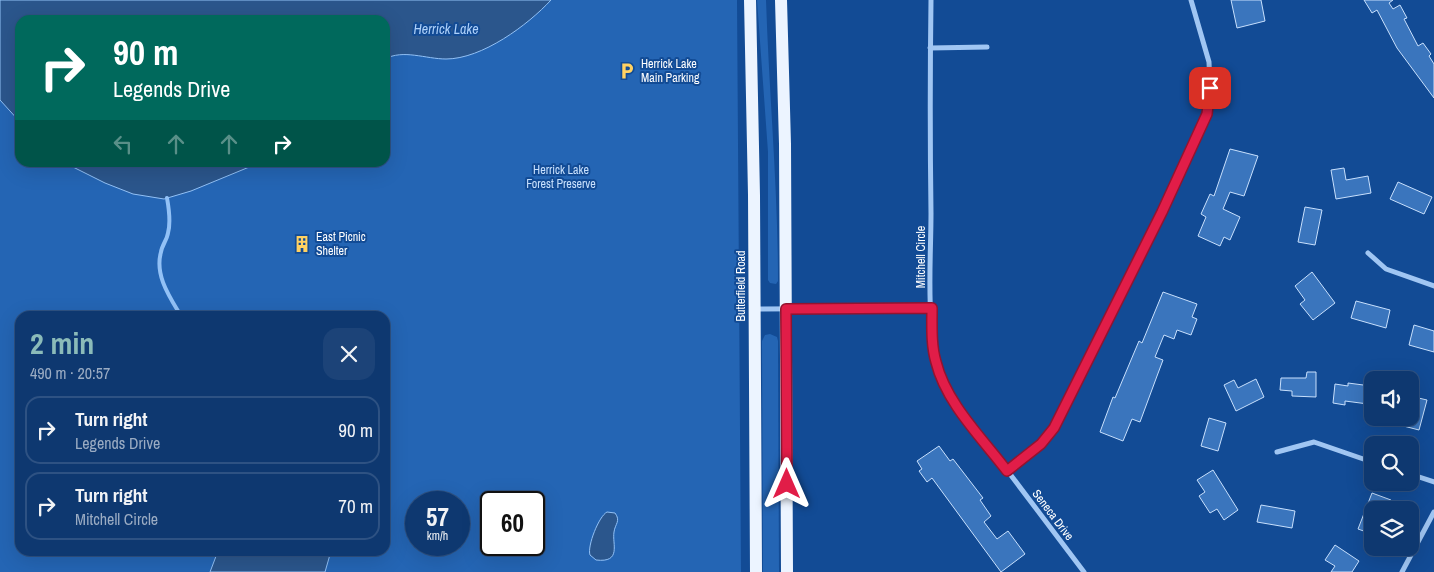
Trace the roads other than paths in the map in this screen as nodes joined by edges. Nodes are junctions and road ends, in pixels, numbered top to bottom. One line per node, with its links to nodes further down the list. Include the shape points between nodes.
1 (750, 0): 10 (main road, Butterfield Road)
2 (781, 0): 11 (main road)
3 (931, 0): 6 (street, Mitchell Circle)
4 (1191, 0): 14 (street, via 1209,62 1207,114 1054,428 1041,444)
5 (987, 47): 6 (street)
6 (930, 48): 9 (street, Mitchell Circle)
7 (1368, 253): 8 (street, via 1386,270)
8 (1434, 286)
9 (932, 308): 11 (street); 14 (street, Mitchell Circle, via 936,363 948,392)
10 (755, 309): 11 (street); 18 (main road, Butterfield Road)
11 (786, 309): 19 (main road)
12 (1276, 452): 13 (street, via 1314,442)
13 (1364, 459)
14 (1007, 471): 20 (street, Seneca Drive)
15 (1419, 477): 16 (street)
16 (1434, 482)
17 (1434, 512): 21 (street)
18 (756, 572)
19 (787, 572)
20 (1084, 572)
21 (1402, 572)

